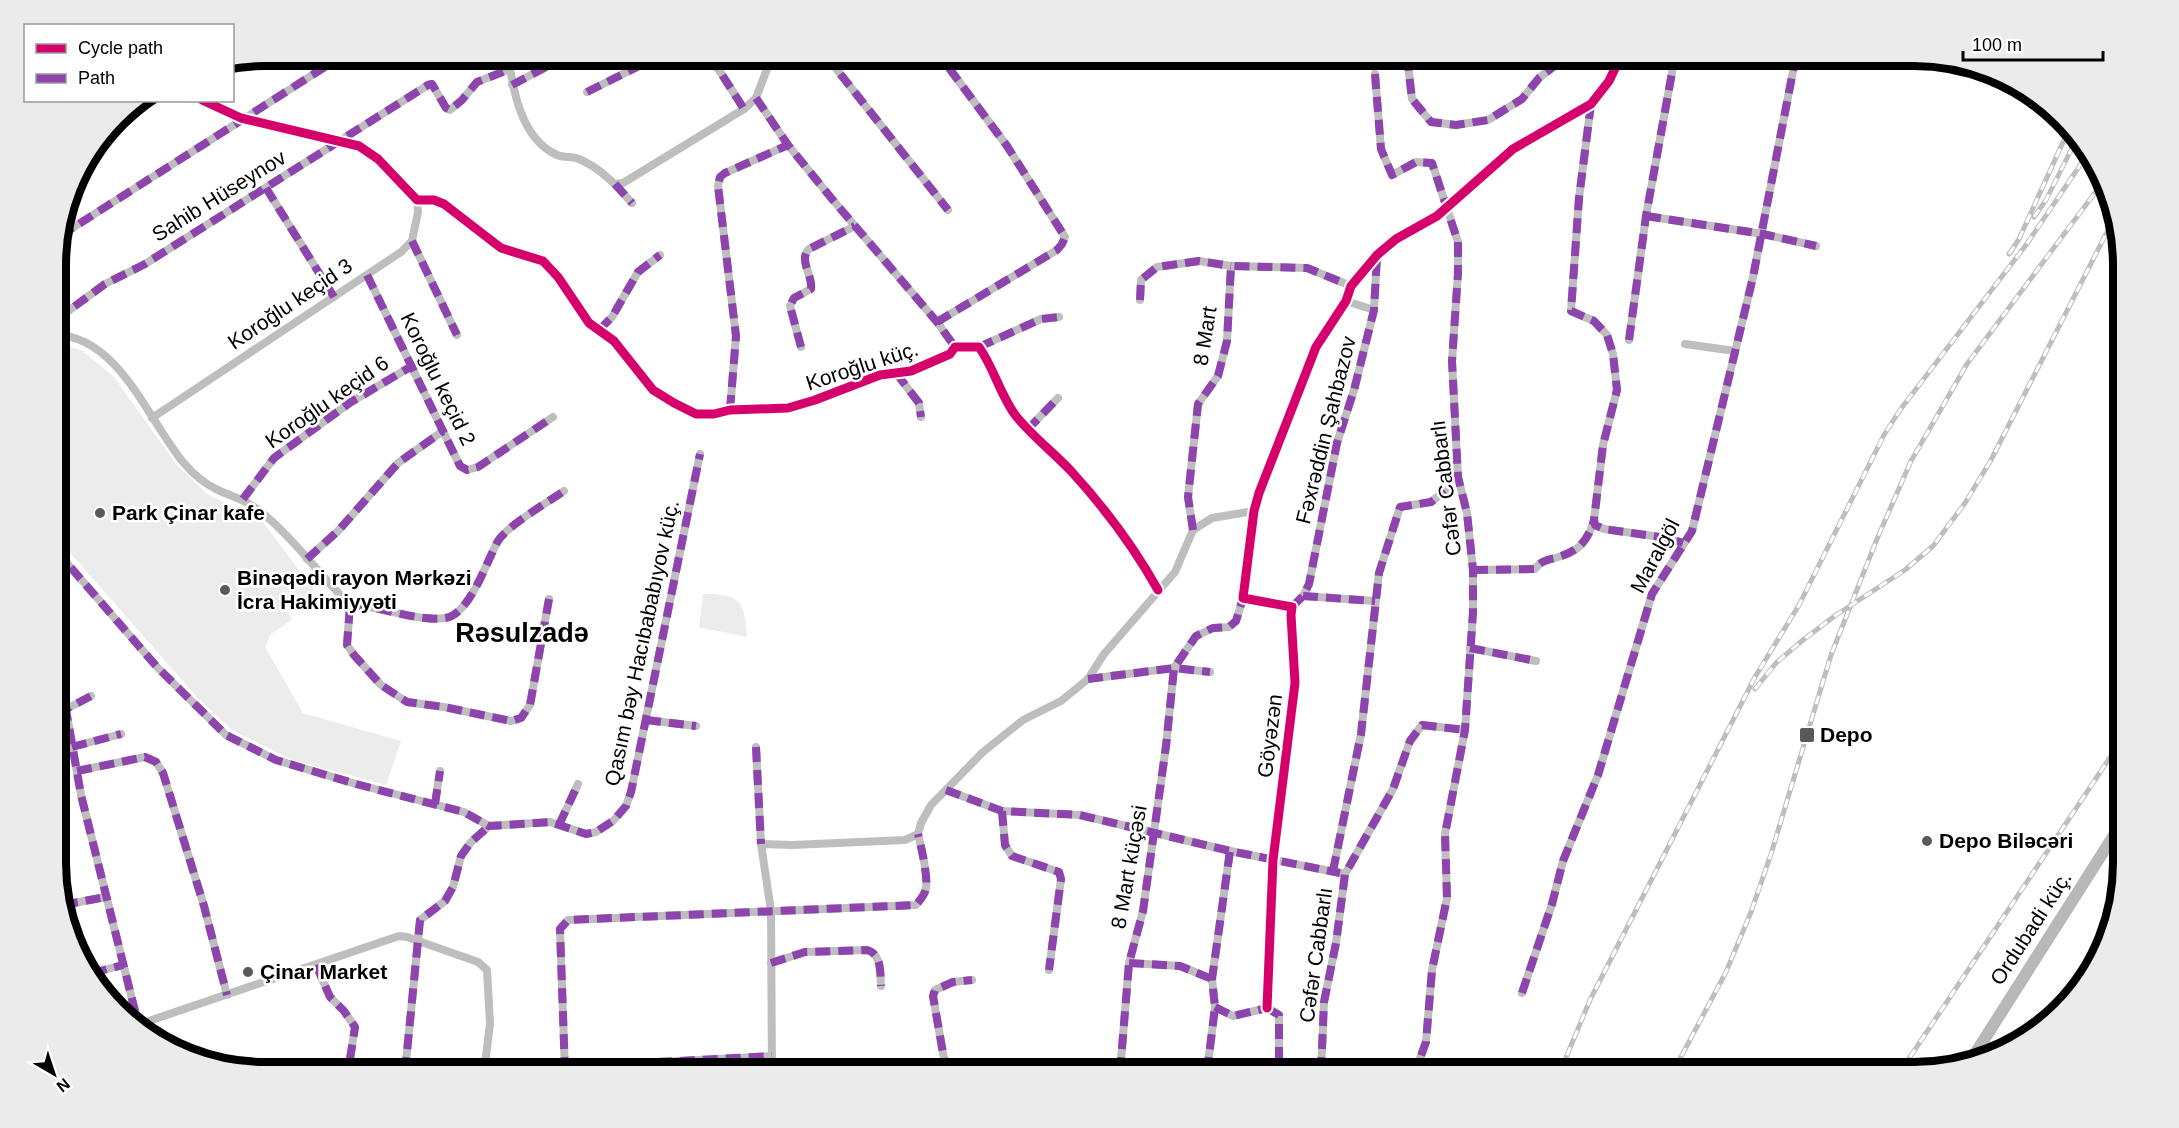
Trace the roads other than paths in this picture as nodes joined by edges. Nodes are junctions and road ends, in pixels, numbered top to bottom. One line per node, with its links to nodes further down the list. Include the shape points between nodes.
1 (326, 66): 22 (street)
2 (510, 66): 14 (street)
3 (548, 66): 16 (street)
4 (639, 66): 17 (street)
5 (716, 66): 21 (street)
6 (768, 66): 18 (street)
7 (834, 66): 30 (street)
8 (947, 66): 48 (street, via 1007,146 1065,237 1057,250)
9 (1408, 66): 10 (street, via 1412,99 1431,122 1456,125 1488,120 1505,110 1522,99)
10 (1554, 66)
11 (1616, 66): 20 (street)
12 (1673, 66): 31 (street)
13 (1794, 66): 34 (street, Maralgöl)
14 (510, 69): 16 (street); 23 (street, Sahib Hüseynov, via 477,82 450,110 432,84 428,85)
15 (1375, 74): 29 (street, Cəfər Cabbarlı, via 1381,149 1392,175 1416,162 1432,163)
16 (512, 85): 25 (street, via 525,123 543,146 558,156 577,158 603,171)
17 (587, 92)
18 (756, 98): 21 (street); 24 (street)
19 (206, 102): 22 (street)
20 (1591, 104): 29 (street, via 1513,149); 72 (street, via 1571,311 1594,321 1607,335 1617,390 1603,445)
21 (744, 109): 25 (street)
22 (242, 118): 23 (street); 33 (street)
23 (339, 141): 26 (street, Sahib Hüseynov); 27 (street, via 359,146 378,159)
24 (788, 145): 32 (street); 61 (street, via 725,173 718,186 736,336)
25 (615, 184): 28 (street)
26 (266, 188): 42 (street); 46 (street, Sahib Hüseynov, via 146,264 105,284)
27 (417, 200): 35 (street); 49 (street, Koroğlu küç., via 444,204 501,248 543,261 589,323)
28 (632, 203)
29 (1446, 208): 38 (street); 77 (street, Cəfər Cabbarlı, via 1458,242 1452,361 1458,477 1467,513)
30 (948, 210)
31 (1646, 216): 34 (street); 52 (street)
32 (855, 226): 48 (street); 54 (street, via 804,253 811,289 794,298 790,306)
33 (70, 230)
34 (1763, 234): 36 (street); 57 (street, Maralgöl)
35 (412, 241): 40 (street, Koroğlu keçid 3); 51 (street)
36 (1816, 246)
37 (660, 255): 49 (street, via 638,272 612,317)
38 (1377, 255): 41 (street); 45 (street, Fəxrəddin Şahbazov)
39 (1231, 266): 41 (street, via 1307,268); 43 (street, via 1199,261 1157,267 1141,280); 73 (street, 8 Mart, via 1227,341 1218,376 1198,404 1188,497)
40 (367, 275): 42 (street, Koroğlu keçid 3); 58 (street, Koroğlu keçid 2)
41 (1351, 286): 44 (street)
42 (334, 297): 64 (street, Koroğlu keçid 3)
43 (1140, 300)
44 (1346, 301): 45 (street); 71 (street, via 1316,347)
45 (1374, 310): 79 (street, Fəxrəddin Şahbazov, via 1337,443 1309,584)
46 (66, 313)
47 (1059, 317): 56 (street, via 1041,319)
48 (937, 322): 55 (street)
49 (599, 330): 61 (street, Koroğlu küç., via 614,341 653,390 674,403 696,414)
50 (66, 335): 64 (street, via 104,355)
51 (457, 335)
52 (1629, 340)
53 (1685, 344): 57 (street)
54 (801, 347)
55 (955, 347): 56 (street); 59 (street, Koroğlu küç., via 950,354 911,371)
56 (979, 347): 66 (street, via 1013,413)
57 (1735, 351): 74 (street, Maralgöl, via 1692,531)
58 (412, 366): 65 (street, Koroğlu keçid 2); 70 (street, Koroğlu keçid 6, via 351,402 274,458)
59 (896, 373): 61 (street, Koroğlu küç., via 880,375 788,408); 63 (street, via 919,403)
60 (1059, 398): 66 (street)
61 (730, 410)
62 (553, 417): 65 (street, Koroğlu keçid 2, via 478,467 467,470 460,466)
63 (921, 417)
64 (152, 418): 70 (street, via 184,464 217,489)
65 (443, 430): 75 (street, via 398,462 338,531)
66 (1027, 430): 78 (street, via 1072,472 1136,552)
67 (700, 454): 92 (street, Qasım bəy Hacıbababıyov küç.)
68 (564, 491): 83 (street, via 501,537 478,585 449,618 430,619)
69 (1444, 491): 82 (street, via 1431,502 1400,507 1379,573)
70 (243, 499): 75 (street, via 265,515)
71 (1254, 511): 73 (street, via 1212,518); 80 (street)
72 (1594, 520): 74 (street, via 1595,525 1604,529); 77 (street, via 1589,538 1572,553 1528,570)
73 (1193, 530): 78 (street, via 1175,572)
74 (1683, 543): 128 (street, Maralgöl, via 1652,594 1598,775 1563,861)
75 (307, 559): 83 (street)
76 (66, 560): 103 (street, via 157,667 226,735 276,760)
77 (1473, 570): 85 (street, Cəfər Cabbarlı)
78 (1158, 590): 89 (street)
79 (1303, 596): 82 (street); 84 (street, Fəxrəddin Şahbazov)
80 (1243, 598): 84 (street); 87 (street, 8 Mart küçəsi, via 1236,621 1229,627 1213,627 1196,636)
81 (549, 599): 83 (street, via 530,705 521,718 511,722 444,706 407,702 381,685 347,645)
82 (1376, 601): 113 (street, via 1361,734)
83 (350, 605)
84 (1292, 607): 112 (street, Göyəzən, via 1295,683)
85 (1470, 648): 86 (street); 95 (street, Cəfər Cabbarlı)
86 (1536, 662)
87 (1174, 668): 88 (street); 89 (street); 107 (street, 8 Mart küçəsi)
88 (1210, 672)
89 (1088, 679): 102 (street, via 1061,701 1023,720 982,752)
90 (92, 696): 91 (street)
91 (66, 709)
92 (646, 720): 93 (street); 105 (street, Qasım bəy Hacıbababıyov küç., via 626,806 596,832 586,834)
93 (696, 726)
94 (66, 728): 97 (street)
95 (1465, 730): 114 (street, Cəfər Cabbarlı, via 1422,725 1410,741 1393,789); 147 (street, Cəfər Cabbarlı, via 1445,834 1447,898 1432,970 1426,1042)
96 (121, 734): 97 (street)
97 (72, 747): 99 (street)
98 (756, 747): 110 (street)
99 (77, 771): 115 (street); 129 (street, via 145,757 156,762 163,773 204,906)
100 (440, 771): 103 (street)
101 (578, 784): 105 (street)
102 (946, 790): 104 (street); 108 (street, via 932,805)
103 (435, 804): 106 (street, via 473,815)
104 (1002, 811): 107 (street, via 1080,815); 123 (street, via 1005,845 1012,856 1059,872)
105 (559, 825): 106 (street, Qasım bəy Hacıbababıyov küç., via 532,822)
106 (489, 826): 118 (street, via 461,856 445,901 420,920)
107 (1155, 832): 111 (street); 120 (street, 8 Mart küçəsi, via 1143,911)
108 (918, 834): 110 (street, via 905,840); 117 (street, via 926,888 916,904)
109 (2113, 836): 134 (main road, Ordubadi küç.)
110 (761, 844): 117 (street)
111 (1230, 851): 112 (street); 126 (street)
112 (1273, 860): 113 (street); 131 (street, Göyəzən)
113 (1333, 871): 114 (street)
114 (1346, 874): 146 (street, Cəfər Cabbarlı, via 1324,1002)
115 (106, 897): 116 (street); 122 (street)
116 (71, 903)
117 (771, 911): 119 (street); 139 (street, via 568,920 560,929)
118 (418, 940): 121 (street, via 399,936); 137 (street); 138 (street, via 478,962 487,970 490,1024)
119 (771, 963): 127 (street, via 805,952 867,950 877,956); 135 (street)
120 (1129, 963): 126 (street, via 1180,966); 143 (street, 8 Mart küçəsi)
121 (316, 964): 129 (street); 136 (street, via 330,997 355,1027)
122 (123, 965): 124 (street); 132 (street)
123 (1049, 970)
124 (99, 971)
125 (972, 980): 142 (street, via 953,982 935,990 933,996)
126 (1212, 980): 130 (street)
127 (881, 986)
128 (1522, 993)
129 (227, 995): 133 (street)
130 (1215, 1007): 131 (street, via 1233,1016); 144 (street)
131 (1267, 1008): 145 (street, via 1279,1015)
132 (137, 1015)
133 (144, 1021)
134 (1977, 1051)
135 (772, 1056): 140 (street); 141 (street)
136 (350, 1062)
137 (406, 1062)
138 (485, 1062)
139 (565, 1062)
140 (683, 1062)
141 (772, 1062)
142 (945, 1062)
143 (1121, 1062)
144 (1208, 1062)
145 (1279, 1062)
146 (1321, 1062)
147 (1419, 1062)

